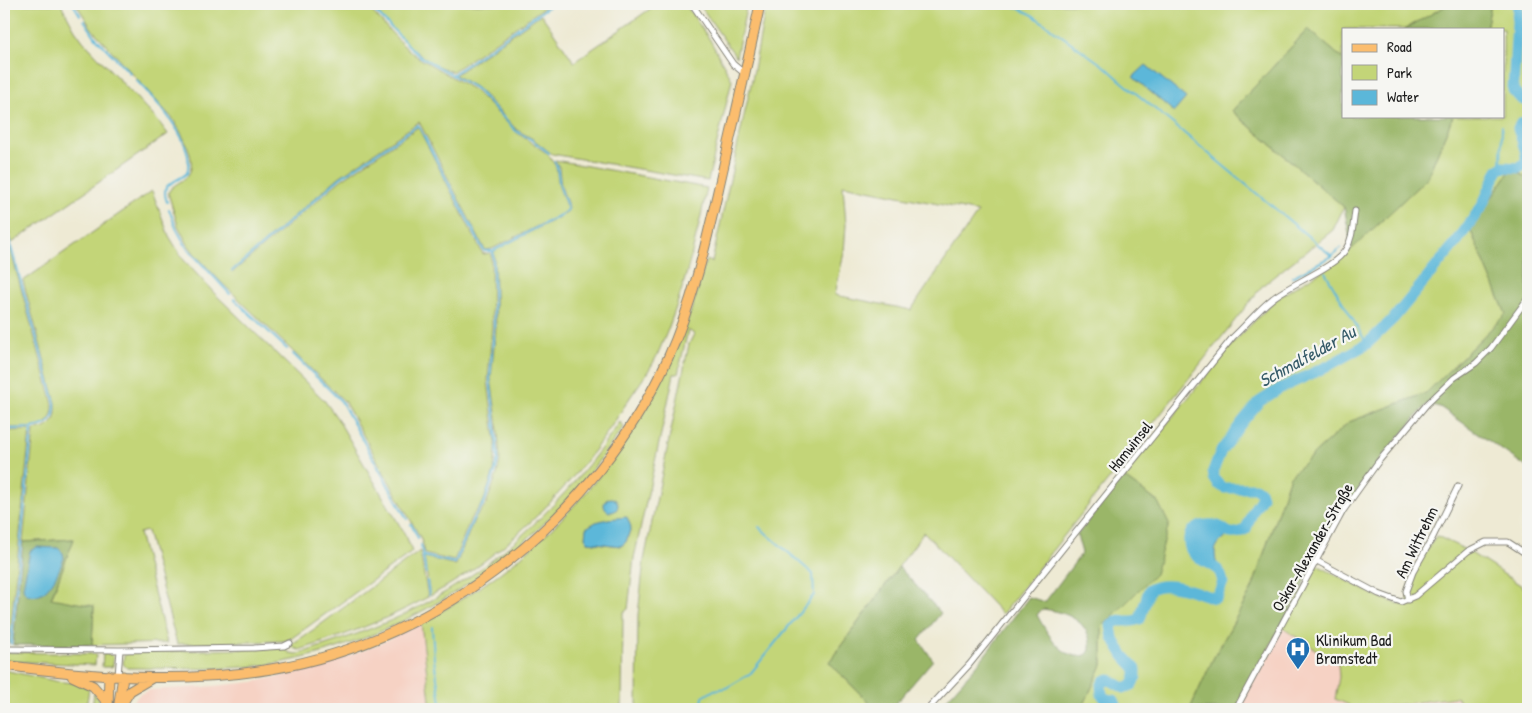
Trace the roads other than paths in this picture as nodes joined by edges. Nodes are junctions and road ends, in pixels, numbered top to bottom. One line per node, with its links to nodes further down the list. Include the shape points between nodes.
1 (692, 4): 3 (street, via 733,64)
2 (760, 4): 3 (main road)
3 (746, 75): 16 (main road, via 701,262 688,309 668,357 652,390 616,446 562,513 478,584 372,640 271,669)
4 (1355, 212): 19 (street, Hamwinsel, via 1351,240 1345,251 1336,260 1271,299 1233,337 969,665)
5 (1528, 298): 8 (street, Oskar-Alexander-Straße, via 1491,348 1427,404 1378,462 1344,511)
6 (1458, 486): 9 (street, Am Wittrehm, via 1406,590)
7 (1528, 555): 9 (street, via 1508,542 1486,542 1468,551)
8 (1317, 561): 9 (street, Am Wittrehm, via 1394,600); 20 (street, Oskar-Alexander-Straße)
9 (1408, 600)
10 (290, 643): 12 (street, via 254,648)
11 (4, 649): 12 (street)
12 (120, 650): 15 (street)
13 (4, 665): 14 (main road)
14 (65, 673): 15 (main road); 17 (main road, via 93,686)
15 (116, 675): 16 (main road); 17 (main road); 18 (main road)
16 (154, 677): 18 (main road, via 130,691)
17 (108, 706)
18 (119, 709)
19 (928, 709)
20 (1236, 709)

